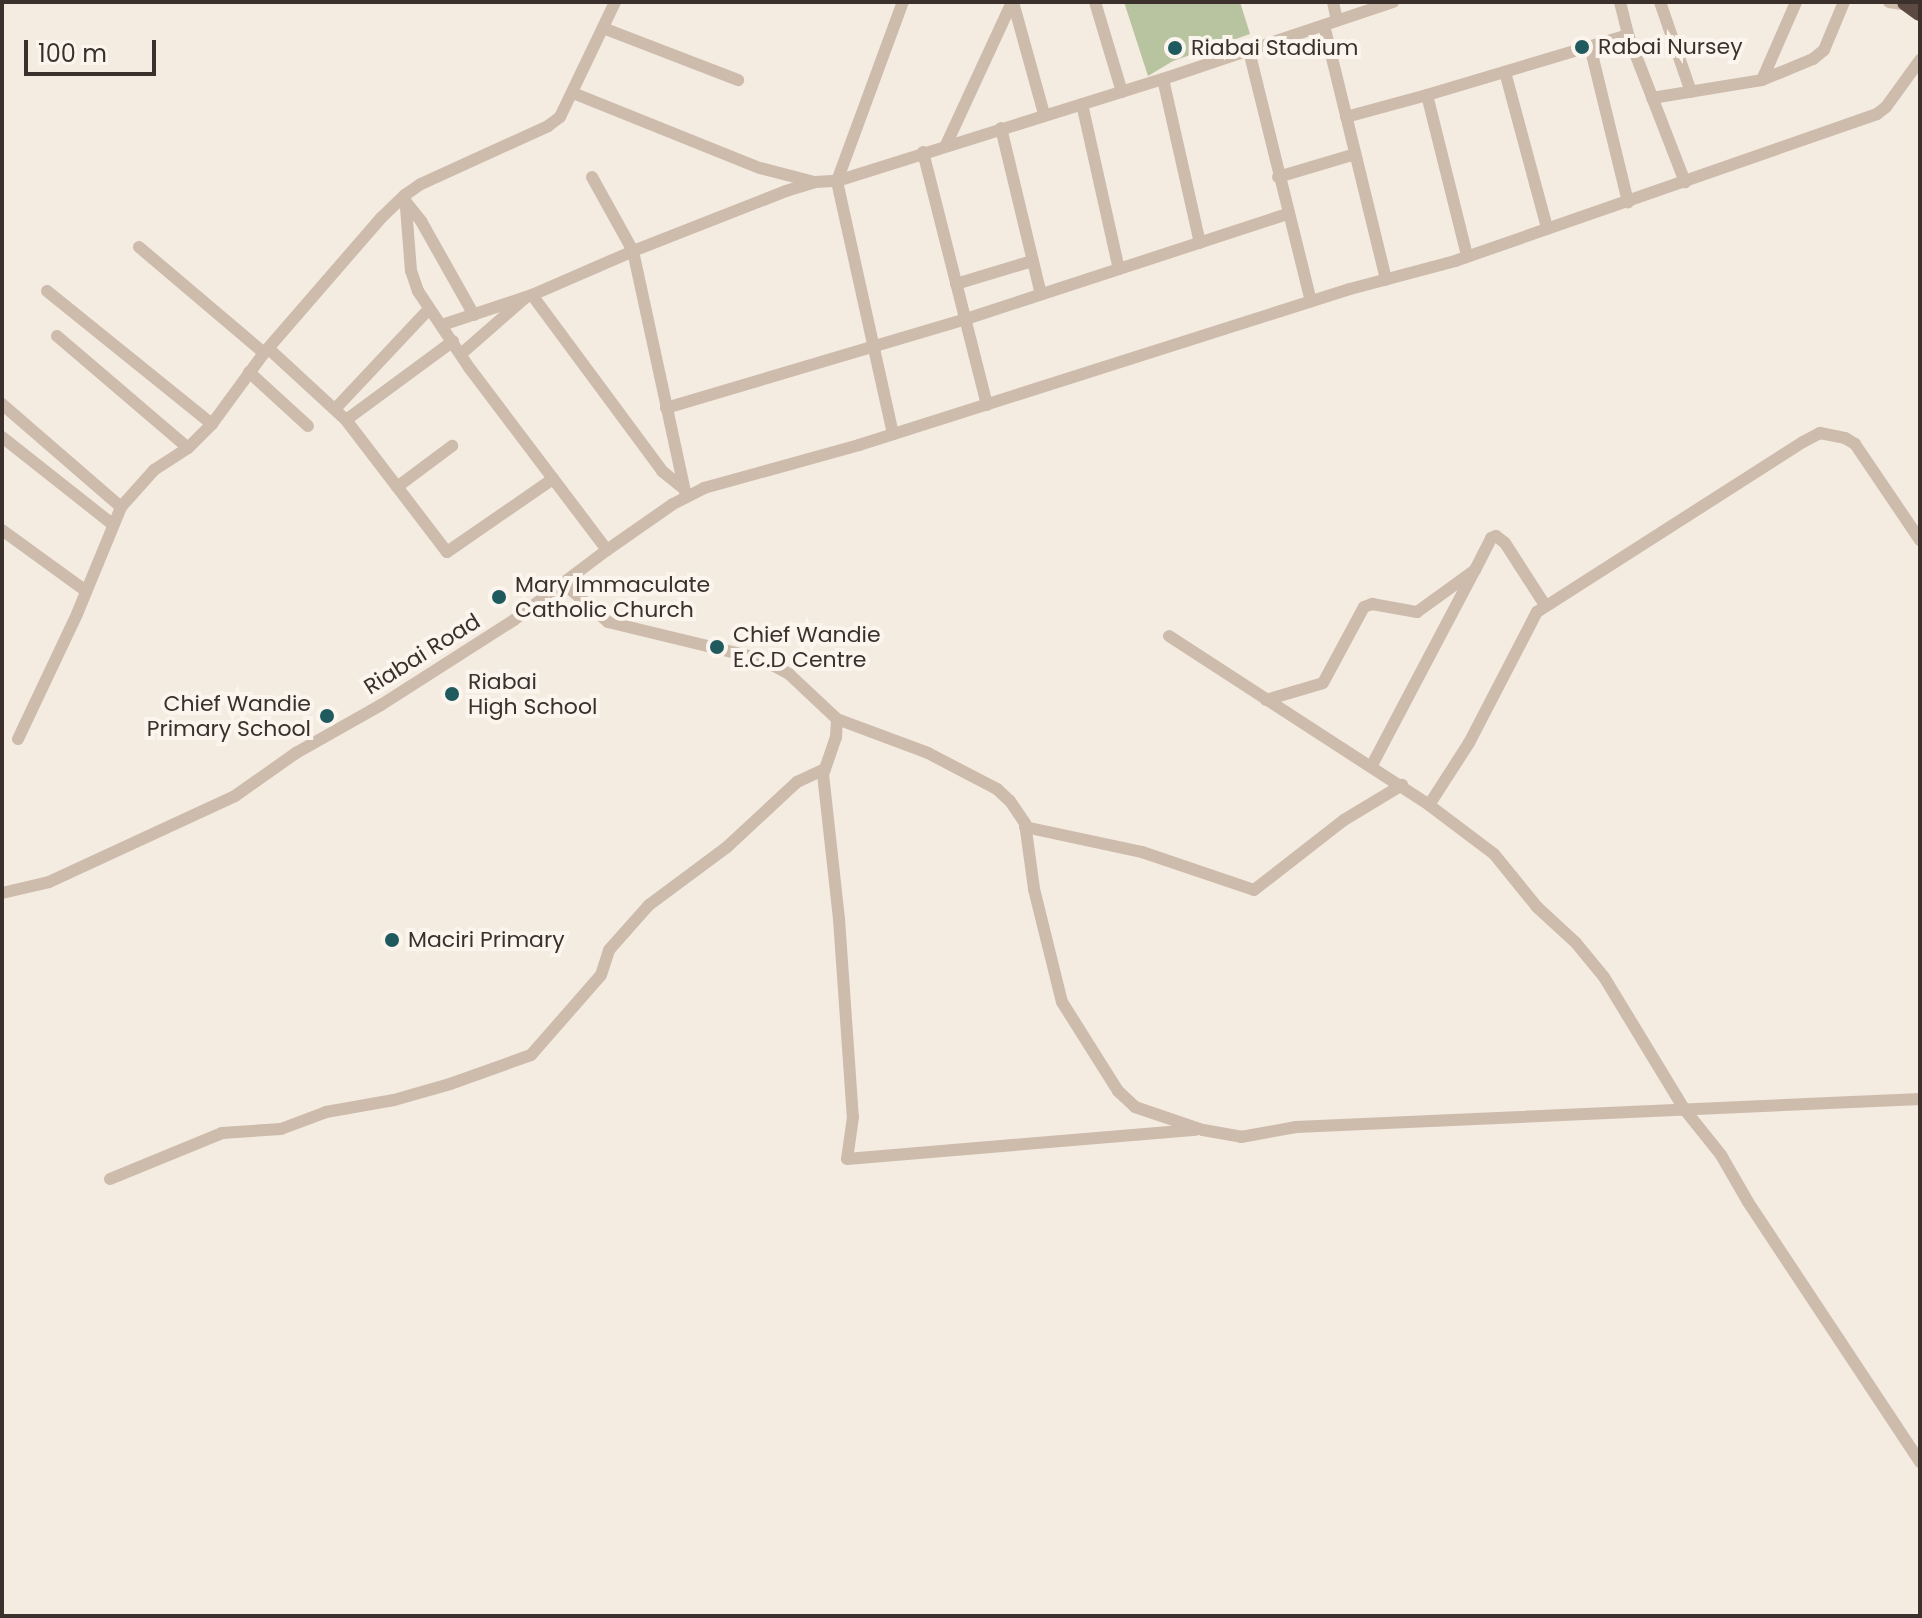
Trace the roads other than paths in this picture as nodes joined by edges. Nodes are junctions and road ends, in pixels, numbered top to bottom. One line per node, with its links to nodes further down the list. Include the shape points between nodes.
1 (615, 2): 14 (street)
2 (903, 2): 37 (street)
3 (1012, 2): 29 (street); 32 (street)
4 (1095, 2): 23 (street)
5 (1333, 2): 13 (street)
6 (1393, 2): 13 (street)
7 (1620, 2): 15 (street)
8 (1660, 2): 24 (street)
9 (1796, 2): 22 (street)
10 (1844, 2): 22 (street, via 1822,53)
11 (1889, 2): 12 (street)
12 (1912, 6)
13 (1330, 23): 17 (street); 30 (street)
14 (603, 28): 21 (street); 25 (street)
15 (1628, 35): 16 (street); 27 (street)
16 (1590, 46): 19 (street); 41 (street)
17 (1249, 51): 20 (street); 36 (street)
18 (1920, 60): 39 (street, Riabai Road, via 1877,114)
19 (1505, 72): 26 (street); 43 (street)
20 (1163, 79): 23 (street); 44 (street)
21 (738, 80)
22 (1762, 80): 24 (street)
23 (1122, 92): 28 (street)
24 (1691, 92): 27 (street)
25 (573, 93): 38 (street, via 760,168); 40 (street, via 548,126 432,178)
26 (1427, 95): 30 (street); 47 (street)
27 (1652, 98): 39 (street)
28 (1082, 104): 29 (street); 49 (street)
29 (1044, 114): 31 (street)
30 (1346, 117): 34 (street)
31 (1001, 128): 32 (street); 48 (street)
32 (946, 145): 33 (street)
33 (923, 152): 37 (street); 51 (street)
34 (1355, 154): 36 (street); 50 (street)
35 (592, 177): 46 (street)
36 (1278, 177): 42 (street)
37 (837, 181): 38 (street); 62 (street)
38 (815, 182): 46 (street)
39 (1685, 182): 41 (street, Riabai Road)
40 (405, 198): 56 (street, via 411,271); 57 (street); 63 (street, via 381,218)
41 (1628, 202): 43 (street, Riabai Road)
42 (1287, 214): 44 (street); 55 (street)
43 (1547, 228): 47 (street, Riabai Road)
44 (1200, 243): 49 (street)
45 (139, 247): 63 (street)
46 (633, 251): 54 (street); 69 (street)
47 (1467, 255): 50 (street, Riabai Road)
48 (1032, 261): 51 (street); 53 (street)
49 (1119, 269): 53 (street)
50 (1386, 280): 55 (street, Riabai Road)
51 (956, 284): 58 (street)
52 (47, 291): 71 (street)
53 (1041, 294): 58 (street)
54 (528, 297): 57 (street); 64 (street); 79 (street, via 662,471)
55 (1311, 301): 67 (street, Riabai Road)
56 (429, 309): 59 (street); 68 (street)
57 (474, 315): 59 (street)
58 (966, 319): 62 (street); 67 (street)
59 (442, 325): 61 (street)
60 (57, 336): 76 (street)
61 (453, 341): 64 (street); 70 (street)
62 (873, 348): 69 (street); 73 (street)
63 (267, 351): 65 (street); 68 (street)
64 (461, 354): 77 (street)
65 (249, 372): 71 (street); 72 (street)
66 (2, 404): 80 (street)
67 (987, 405): 73 (street, Riabai Road)
68 (336, 408): 70 (street)
69 (666, 408): 79 (street)
70 (346, 420): 78 (street)
71 (212, 424): 76 (street)
72 (308, 426)
73 (893, 434): 79 (street, Riabai Road)
74 (2, 437): 81 (street)
75 (452, 446): 78 (street)
76 (188, 448): 80 (street, via 154,470)
77 (553, 479): 78 (street, via 450,552); 84 (street)
78 (397, 487)
79 (684, 492): 84 (street, Riabai Road)
80 (121, 507): 81 (street)
81 (112, 524): 87 (street)
82 (2, 530): 87 (street)
83 (1920, 540): 88 (street, via 1855,444 1820,433)
84 (607, 550): 86 (street, Riabai Road)
85 (1475, 570): 88 (street, via 1491,538 1501,538); 90 (street, via 1417,612 1367,605 1323,683); 93 (street)
86 (563, 583): 91 (street, via 608,622 761,659 789,674); 98 (street, Riabai Road, via 235,796 49,882)
87 (86, 591): 92 (street)
88 (1545, 605): 96 (street, via 1533,617 1469,743)
89 (1169, 636): 90 (street)
90 (1266, 700): 93 (street)
91 (837, 719): 94 (street); 97 (street, via 928,753 997,789 1020,812)
92 (18, 739)
93 (1372, 765): 95 (street)
94 (825, 769): 101 (street, via 853,1117 847,1159); 102 (street, via 797,782 727,847 649,905 609,950 601,975 572,1012 531,1055 441,1087 326,1112 281,1129 222,1133)
95 (1402, 785): 96 (street); 97 (street, via 1344,820 1254,890 1142,852)
96 (1429, 805): 100 (street, via 1494,854 1604,977)
97 (1025, 827): 101 (street, via 1034,889 1065,1009 1118,1091 1135,1107)
98 (2, 893)
99 (1920, 1099): 100 (street)
100 (1685, 1110): 101 (street, via 1296,1127 1241,1137); 103 (street, via 1721,1155)
101 (1203, 1130)
102 (110, 1179)
103 (1920, 1462)

